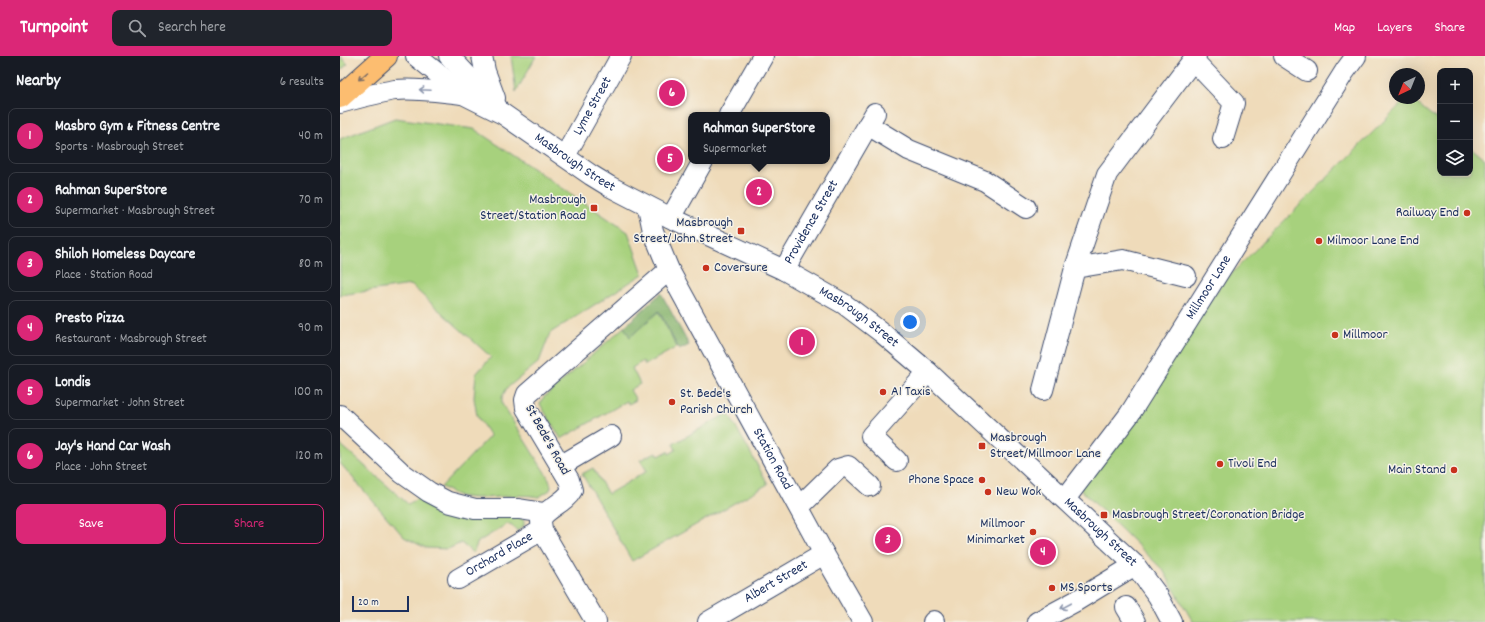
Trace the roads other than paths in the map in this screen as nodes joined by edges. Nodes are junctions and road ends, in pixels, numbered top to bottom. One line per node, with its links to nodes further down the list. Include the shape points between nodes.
1 (386, 56): 12 (main road, one-way to 12)
2 (416, 56): 11 (street, Masbrough Street)
3 (449, 56): 14 (street, Masbrough Street)
4 (482, 56): 14 (street, via 485,71)
5 (621, 56): 17 (street, Lyme Street)
6 (763, 56): 15 (street)
7 (1284, 56): 10 (street)
8 (1194, 58): 16 (street, via 1234,103); 22 (street, via 1107,174)
9 (1350, 63): 33 (street, Millmoor Lane, via 1129,414)
10 (1307, 71)
11 (464, 94): 13 (street, one-way to 13, via 396,90); 14 (street, Masbrough Street)
12 (340, 97)
13 (340, 103)
14 (501, 111): 17 (street, Masbrough Street)
15 (731, 112)
16 (1223, 139)
17 (565, 156): 19 (street, Masbrough Street, via 603,182)
18 (701, 164): 21 (street)
19 (648, 207): 21 (street, Masbrough Street); 23 (street, Station Road, via 653,231)
20 (1026, 208): 24 (street, Providence Street, via 985,181 909,150 871,119)
21 (670, 218): 24 (street, Masbrough Street)
22 (1074, 268): 25 (street, via 1123,260); 27 (street)
23 (669, 270): 31 (street, St Bede's Road, via 527,394 526,408); 34 (street, Station Road)
24 (784, 270): 26 (street, Masbrough Street, via 844,304)
25 (1186, 276)
26 (928, 372): 30 (street, via 871,436); 33 (street, Masbrough Street)
27 (1043, 390)
28 (340, 415): 35 (street, via 402,473 429,492 448,502 475,509 519,509)
29 (611, 436): 31 (street)
30 (897, 461)
31 (560, 466): 35 (street, St Bede's Road, via 572,490)
32 (870, 486): 34 (street, via 848,466 838,469)
33 (1065, 499): 37 (street, Masbrough Street)
34 (799, 507): 36 (street, Station Road)
35 (543, 522): 38 (street, Orchard Place); 39 (street)
36 (824, 554): 40 (street, Albert Street); 41 (street, Station Road)
37 (1135, 565): 42 (street, one-way to 42); 43 (street, Masbrough Street, via 1158,596)
38 (458, 579)
39 (596, 622)
40 (708, 622)
41 (864, 622)
42 (1037, 622)
43 (1172, 622)

